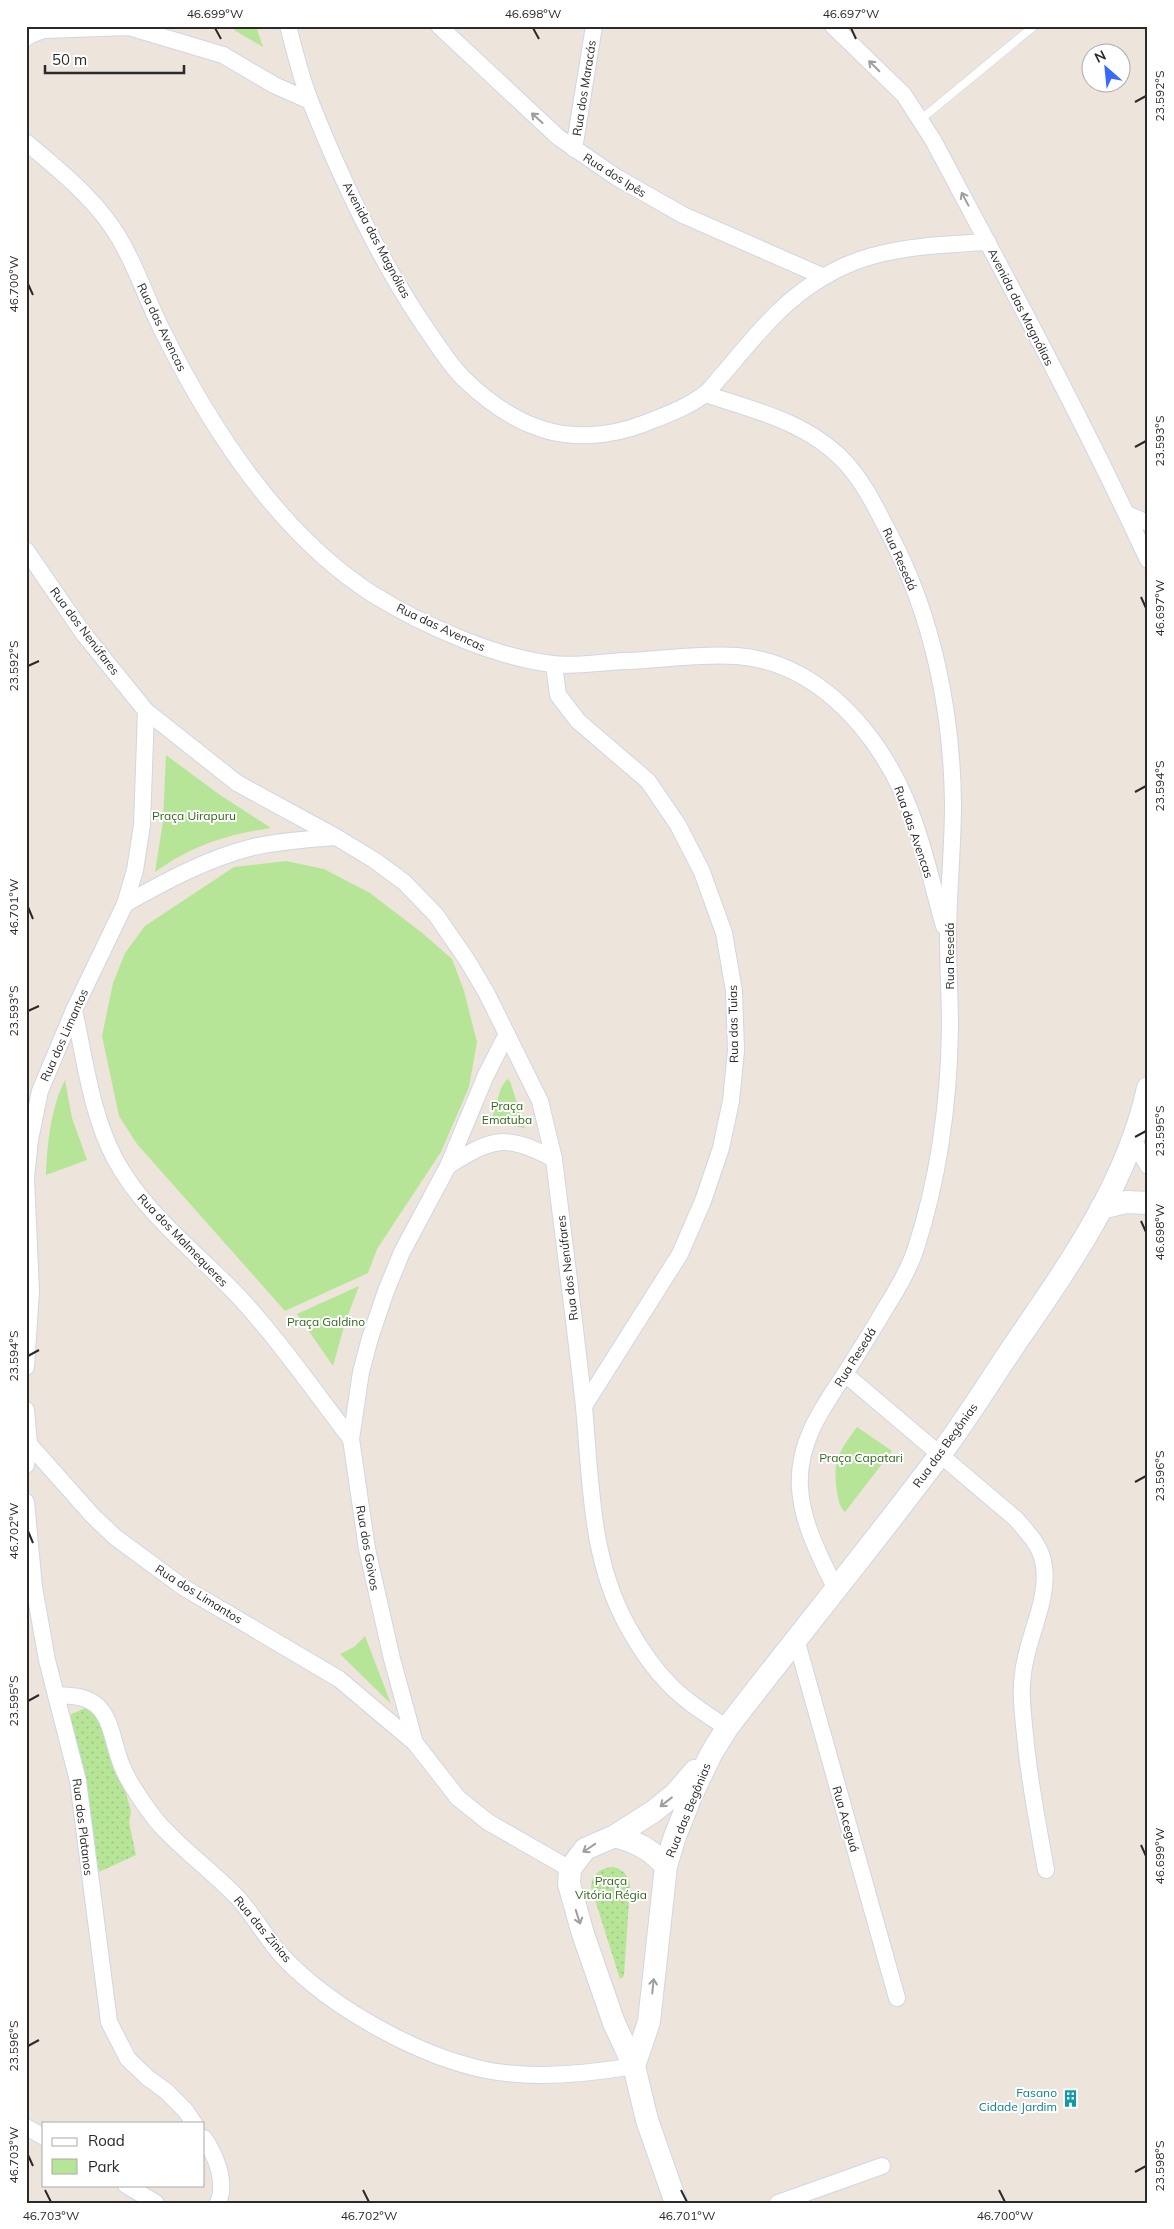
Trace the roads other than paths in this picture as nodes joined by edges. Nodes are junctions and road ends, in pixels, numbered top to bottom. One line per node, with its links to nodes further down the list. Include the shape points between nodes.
1 (288, 26): 8 (street, Avenida das Magnólias)
2 (440, 26): 12 (street, Rua dos Ipês, one-way to 2)
3 (594, 26): 12 (street, Rua dos Maracás)
4 (833, 26): 9 (street, one-way to 4, via 904,95)
5 (1034, 26): 9 (lane)
6 (128, 27): 7 (street, via 44,30); 8 (street, via 223,56)
7 (26, 38)
8 (310, 101): 16 (street, Avenida das Magnólias, via 356,205 390,271 439,347 463,378 489,400 539,428 572,435 630,428 661,417)
9 (920, 120): 14 (street, one-way to 9)
10 (26, 139): 11 (street)
11 (27, 143): 13 (street); 21 (street, Rua das Avencas, via 74,185 112,227 197,396 243,465 282,515 327,559 374,594 485,649)
12 (574, 149): 15 (street, Rua dos Ipês, via 683,215)
13 (26, 153)
14 (988, 242): 15 (street, Avenida das Magnólias, via 885,251 853,261); 17 (street, Avenida das Magnólias)
15 (822, 276): 16 (street, Avenida das Magnólias, via 776,314)
16 (705, 394): 25 (street, Rua Resedá, via 811,433 844,462 870,496 901,556 925,622 945,700 953,802)
17 (1127, 514): 18 (street); 20 (street, Avenida das Magnólias)
18 (1148, 523)
19 (26, 550): 22 (street, Rua dos Nenúfares, via 83,633)
20 (1148, 560)
21 (554, 664): 25 (street, Rua das Avencas, via 739,656 782,666 822,688 859,723 881,752 901,789); 38 (street, Rua das Tuias, via 558,696 573,715 648,781 678,824 702,872 724,933 734,992 736,1051 731,1101 721,1148 703,1200 680,1254)
22 (146, 711): 23 (street, via 237,783); 24 (street, Rua dos Limantos, via 142,825)
23 (336, 837): 24 (street, via 291,840 211,860); 27 (street, Rua dos Nenúfares, via 404,882 436,915 472,968)
24 (124, 904): 26 (street, Rua dos Limantos)
25 (948, 939): 37 (street, Rua Resedá, via 950,1029 947,1092 936,1170 916,1250 900,1285)
26 (74, 1010): 36 (street, Rua dos Limantos, via 40,1091 30,1140 26,1178 31,1291); 40 (street, Rua dos Malmequeres, via 102,1130 115,1159 155,1213 241,1299 278,1342)
27 (507, 1034): 31 (street, Rua dos Nenúfares, via 540,1101); 32 (street, Rua dos Goivos)
28 (1148, 1088): 29 (main road)
29 (1145, 1114): 30 (main road, Rua das Begônias)
30 (1133, 1140): 33 (street); 35 (main road, Rua das Begônias)
31 (554, 1159): 32 (street, Rua dos Goivos, via 527,1146 505,1141 475,1149); 38 (street, Rua dos Nenúfares)
32 (448, 1166): 40 (street, Rua dos Goivos, via 402,1252 386,1291 361,1372)
33 (1148, 1166)
34 (1148, 1202): 35 (main road, via 1126,1202)
35 (1101, 1208): 42 (main road, Rua das Begônias, via 1053,1289)
36 (26, 1368)
37 (845, 1374): 42 (street); 45 (street, Rua Resedá, via 806,1440 801,1461 800,1488 804,1513)
38 (584, 1406): 48 (street, Rua dos Nenúfares, via 595,1526 611,1593 642,1650 670,1685)
39 (26, 1410): 41 (street)
40 (351, 1438): 49 (street, Rua dos Goivos, via 367,1549)
41 (28, 1444): 43 (street); 49 (street, Rua dos Limantos, via 115,1538 183,1586 339,1679)
42 (940, 1454): 45 (main road, Rua das Begônias); 54 (street, via 1016,1519 1041,1553 1044,1587 1022,1676 1029,1775)
43 (26, 1465)
44 (26, 1502): 47 (street, Rua dos Platanos, via 34,1587)
45 (836, 1590): 46 (main road, Rua das Begônias)
46 (796, 1639): 48 (main road, Rua das Begônias); 55 (street, Rua Aceguá)
47 (56, 1695): 58 (street, Rua das Zinias, via 81,1697 94,1702 103,1711 122,1766 137,1793 165,1830 241,1902 285,1958 327,1995 382,2031 461,2065 492,2071 534,2075 596,2072); 59 (street, Rua dos Platanos, via 78,1781 110,2022 128,2058 166,2091)
48 (727, 1728): 50 (main road, Rua das Begônias)
49 (415, 1743): 53 (street, Rua dos Goivos, via 458,1798 495,1826)
50 (711, 1754): 51 (main road, Rua das Begônias, one-way to 51, via 676,1794); 52 (main road, Rua das Begônias, via 674,1839)
51 (614, 1836): 52 (main road, via 641,1844); 53 (main road, one-way to 53, via 586,1849)
52 (666, 1866): 56 (main road, one-way to 52)
53 (570, 1870): 57 (main road, one-way to 57, via 569,1884 574,1904)
54 (1046, 1870)
55 (897, 1998)
56 (649, 2022): 57 (main road, via 630,2028); 58 (main road)
57 (614, 2023): 58 (main road)
58 (634, 2066): 67 (main road, via 646,2120)
59 (193, 2122)
60 (26, 2127): 61 (street)
61 (42, 2136)
62 (205, 2140): 66 (street, via 221,2175 222,2193)
63 (882, 2166): 68 (street)
64 (128, 2186): 65 (street)
65 (156, 2203)
66 (218, 2203)
67 (676, 2203)
68 (778, 2203)

